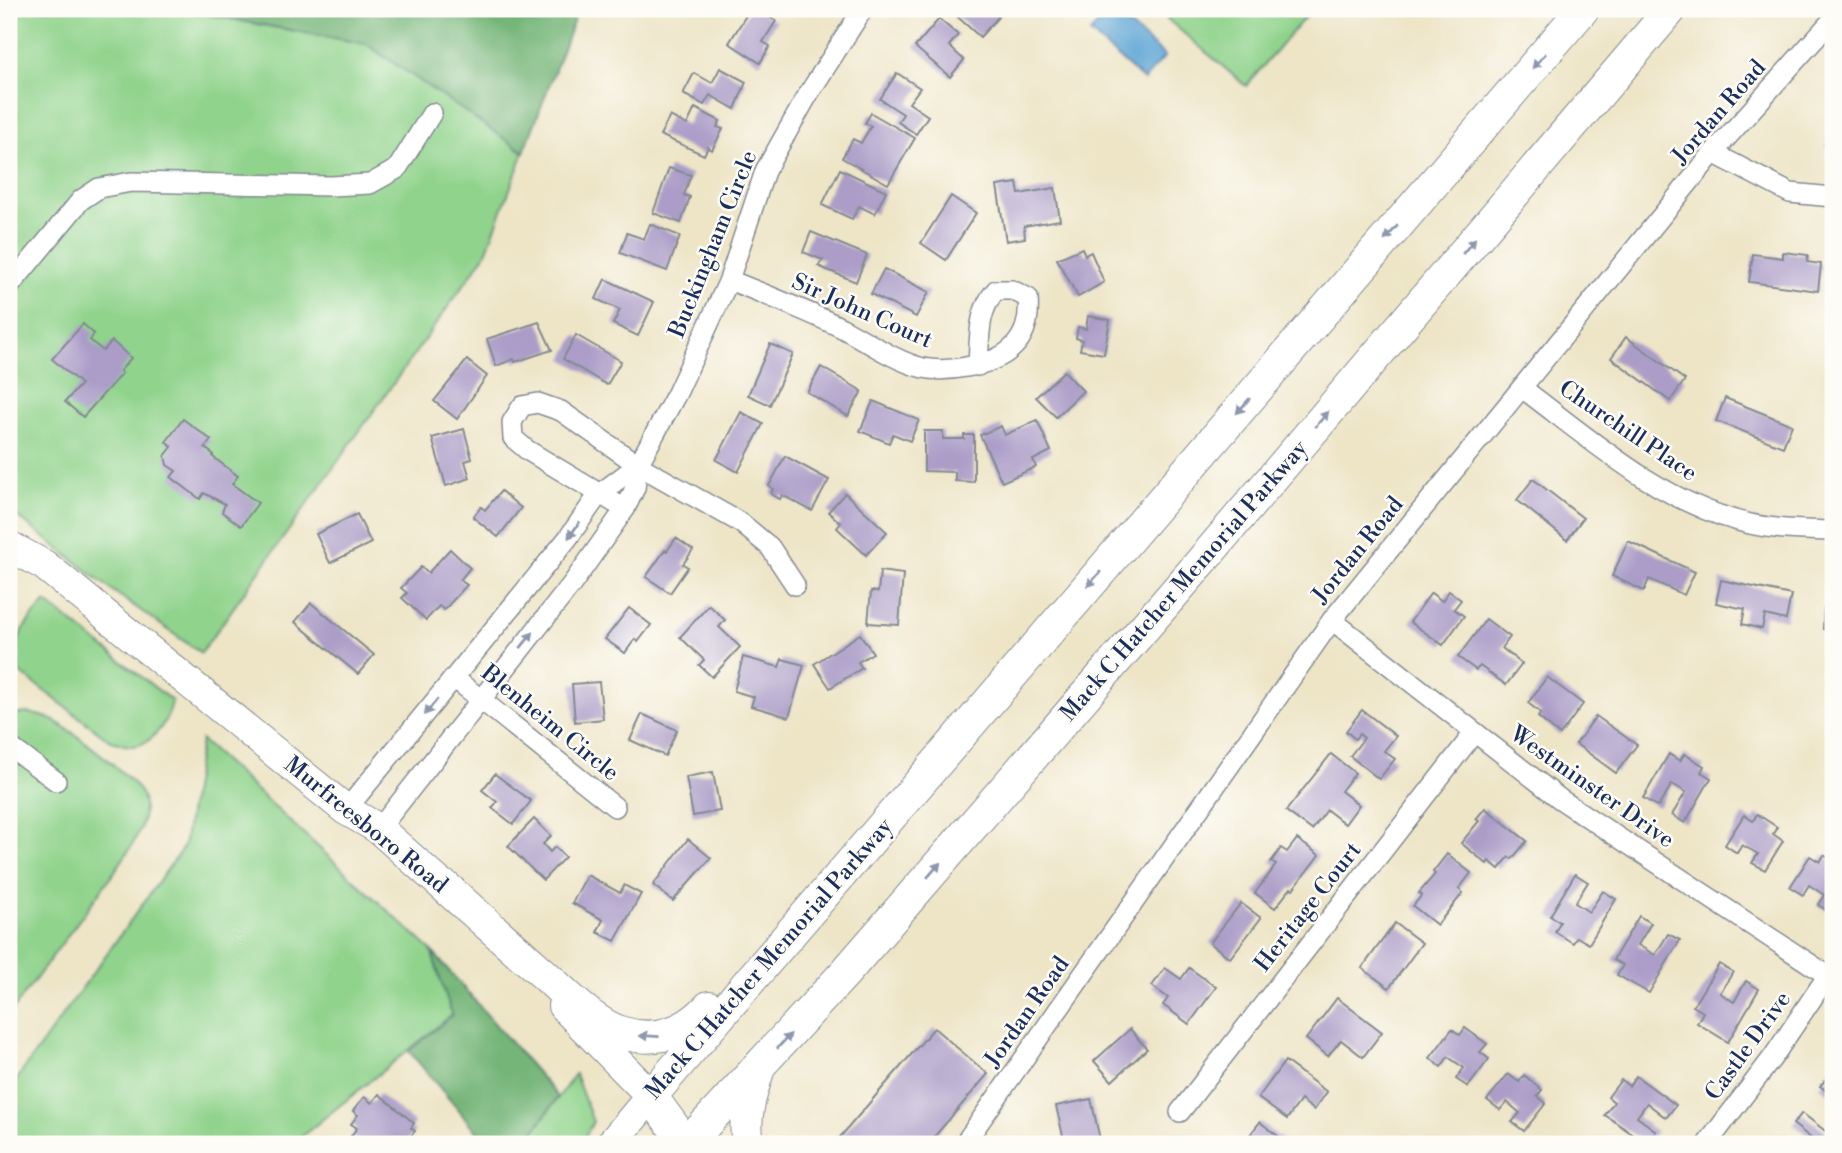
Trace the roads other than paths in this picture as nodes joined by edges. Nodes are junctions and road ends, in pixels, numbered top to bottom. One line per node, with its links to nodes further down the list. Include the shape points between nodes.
1 (863, 9): 8 (street, Buckingham Circle, via 808,93 765,171)
2 (1583, 9): 27 (highway, Mack C Hatcher Memorial Parkway, one-way to 27)
3 (1671, 9): 30 (highway, Mack C Hatcher Memorial Parkway, one-way to 3, via 1189,576)
4 (1833, 19): 6 (street, Jordan Road)
5 (432, 113): 9 (street, via 397,169 370,184 131,182 99,188 81,200)
6 (1713, 153): 7 (street, via 1790,193); 11 (street, Jordan Road)
7 (1833, 197)
8 (729, 280): 10 (street, Sir John Court, via 922,368); 12 (street, Buckingham Circle)
9 (9, 288)
10 (978, 366)
11 (1522, 388): 15 (street, Churchill Place, via 1643,476 1684,500 1741,522 1786,530); 18 (street, Jordan Road)
12 (638, 465): 13 (street, Buckingham Circle); 13 (street, via 561,411 538,403 522,406 512,422 513,438); 14 (street, Buckingham Circle, via 635,488); 17 (street, via 741,523 770,547)
13 (599, 494): 14 (street); 19 (street, Buckingham Circle, one-way to 19)
14 (625, 509): 20 (street, Buckingham Circle, one-way to 14)
15 (1833, 531)
16 (9, 546): 25 (main road, Murfreesboro Road, via 44,565)
17 (795, 585)
18 (1332, 620): 21 (street, Westminster Drive); 36 (street, Jordan Road)
19 (454, 678): 20 (street, Blenheim Circle); 25 (street, Buckingham Circle, one-way to 25)
20 (480, 699): 24 (street, Blenheim Circle); 26 (street, Buckingham Circle)
21 (1474, 733): 29 (street, Westminster Drive, via 1560,799); 32 (street, Heritage Court)
22 (9, 746): 23 (street)
23 (56, 781)
24 (615, 807)
25 (346, 810): 26 (main road, Murfreesboro Road)
26 (379, 829): 28 (main road, Murfreesboro Road)
27 (876, 834): 28 (highway, one-way to 28, via 848,846 696,1021 659,1037 621,1032 586,1012); 31 (highway, Mack C Hatcher Memorial Parkway)
28 (446, 887): 31 (main road, Murfreesboro Road)
29 (1830, 977): 37 (street, Castle Drive)
30 (758, 1069): 34 (highway, Mack C Hatcher Memorial Parkway); 35 (highway, via 747,1108)
31 (651, 1096): 33 (main road, Mack C Hatcher Memorial Parkway); 34 (highway, Murfreesboro Road)
32 (1180, 1112)
33 (611, 1144)
34 (686, 1144)
35 (748, 1144)
36 (964, 1144)
37 (1707, 1144)

